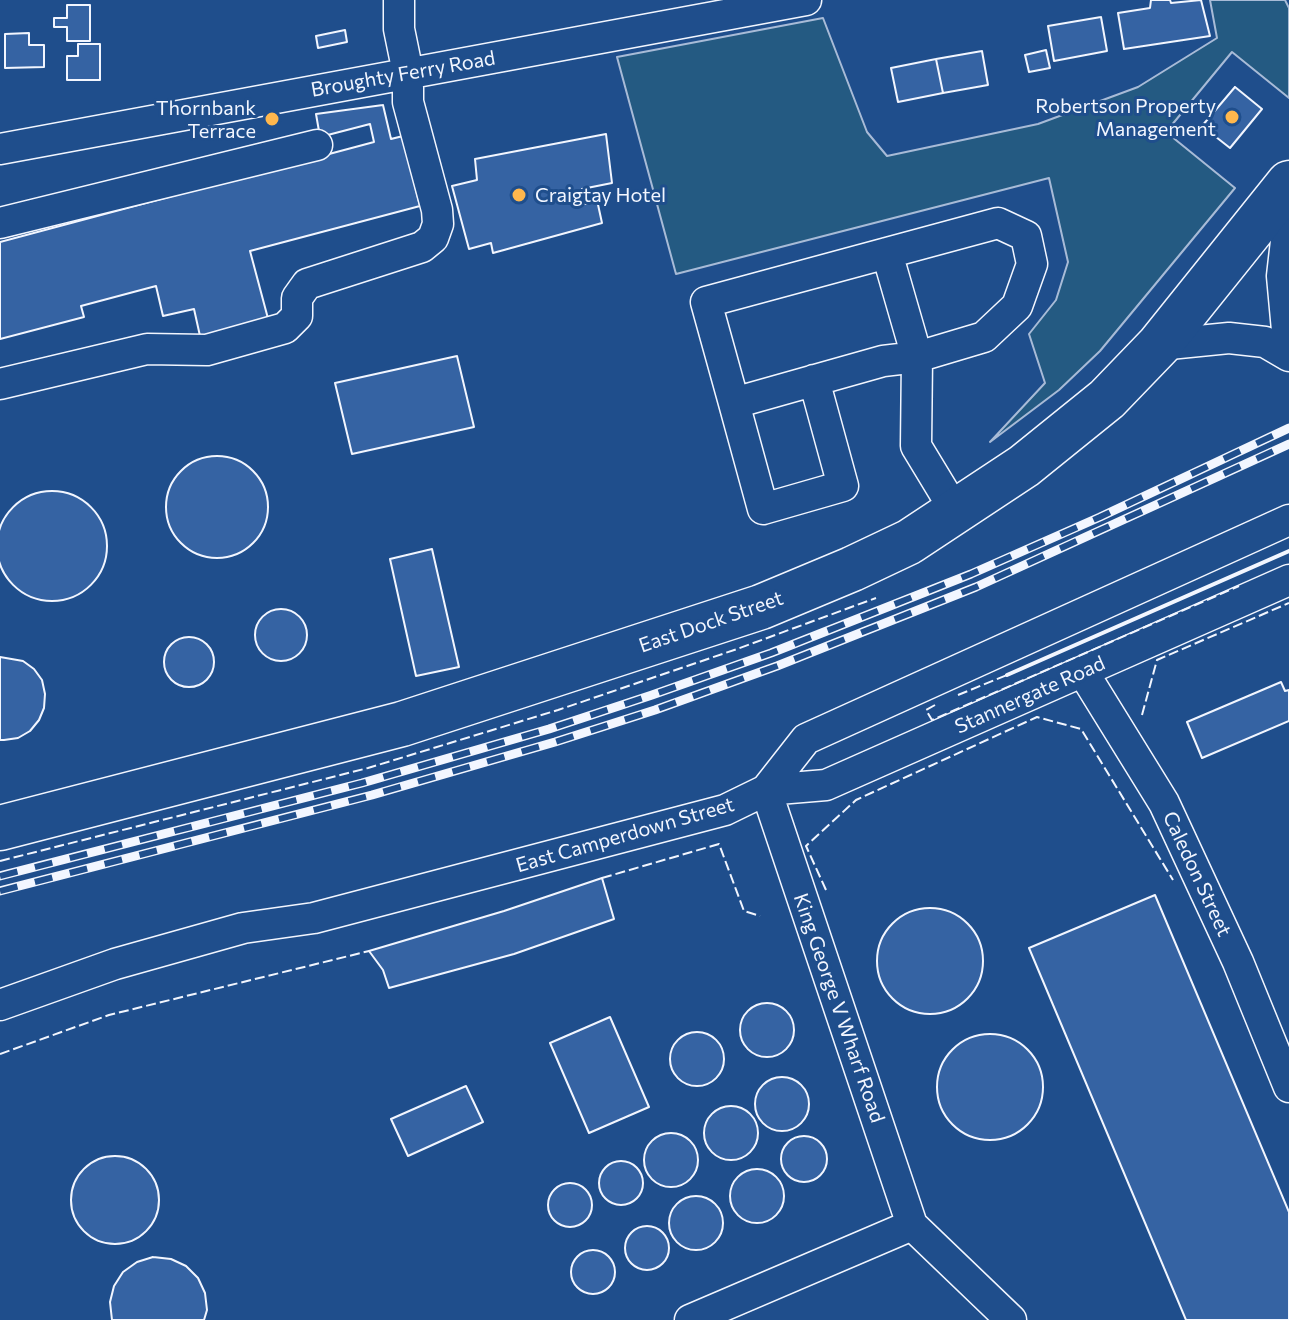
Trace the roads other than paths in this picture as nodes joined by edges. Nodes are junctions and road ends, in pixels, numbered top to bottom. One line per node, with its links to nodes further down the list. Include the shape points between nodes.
1 (399, 0): 3 (street)
2 (793, 1): 3 (street, Broughty Ferry Road)
3 (408, 73): 5 (street, Broughty Ferry Road); 14 (street, via 408,102 437,210 433,238 422,247 307,284 297,298 297,316 285,328 207,350 147,349)
4 (317, 145): 8 (street)
5 (0, 149)
6 (1289, 183): 10 (highway, East Dock Street)
7 (1289, 215): 11 (street, via 1282,276)
8 (0, 223)
9 (887, 253): 12 (street); 12 (street, via 998,223 1026,236 1032,264 1017,306 984,337); 15 (street, via 706,302)
10 (1159, 345): 11 (street, via 1229,338 1265,342); 16 (highway, East Dock Street, via 1107,399)
11 (1289, 354)
12 (917, 357): 13 (street); 16 (street, via 916,446)
13 (814, 380): 15 (street); 15 (street, via 843,486 763,509)
14 (0, 384)
15 (734, 403)
16 (956, 512): 21 (highway, East Dock Street, via 909,542 761,607 402,724)
17 (1289, 520): 20 (street, East Camperdown Street, via 806,739)
18 (1289, 580): 19 (street, Stannergate Road)
19 (1083, 672): 20 (street, Stannergate Road, via 826,785); 23 (street, Caledon Street, via 1164,803)
20 (766, 790): 22 (street, East Camperdown Street, via 725,810 656,830 314,918 243,928 115,964); 24 (street, King George V Wharf Road)
21 (0, 828)
22 (0, 1005)
23 (1289, 1087)
24 (912, 1225): 25 (street); 26 (street, King George V Wharf Road)
25 (690, 1320)
26 (1011, 1320)

